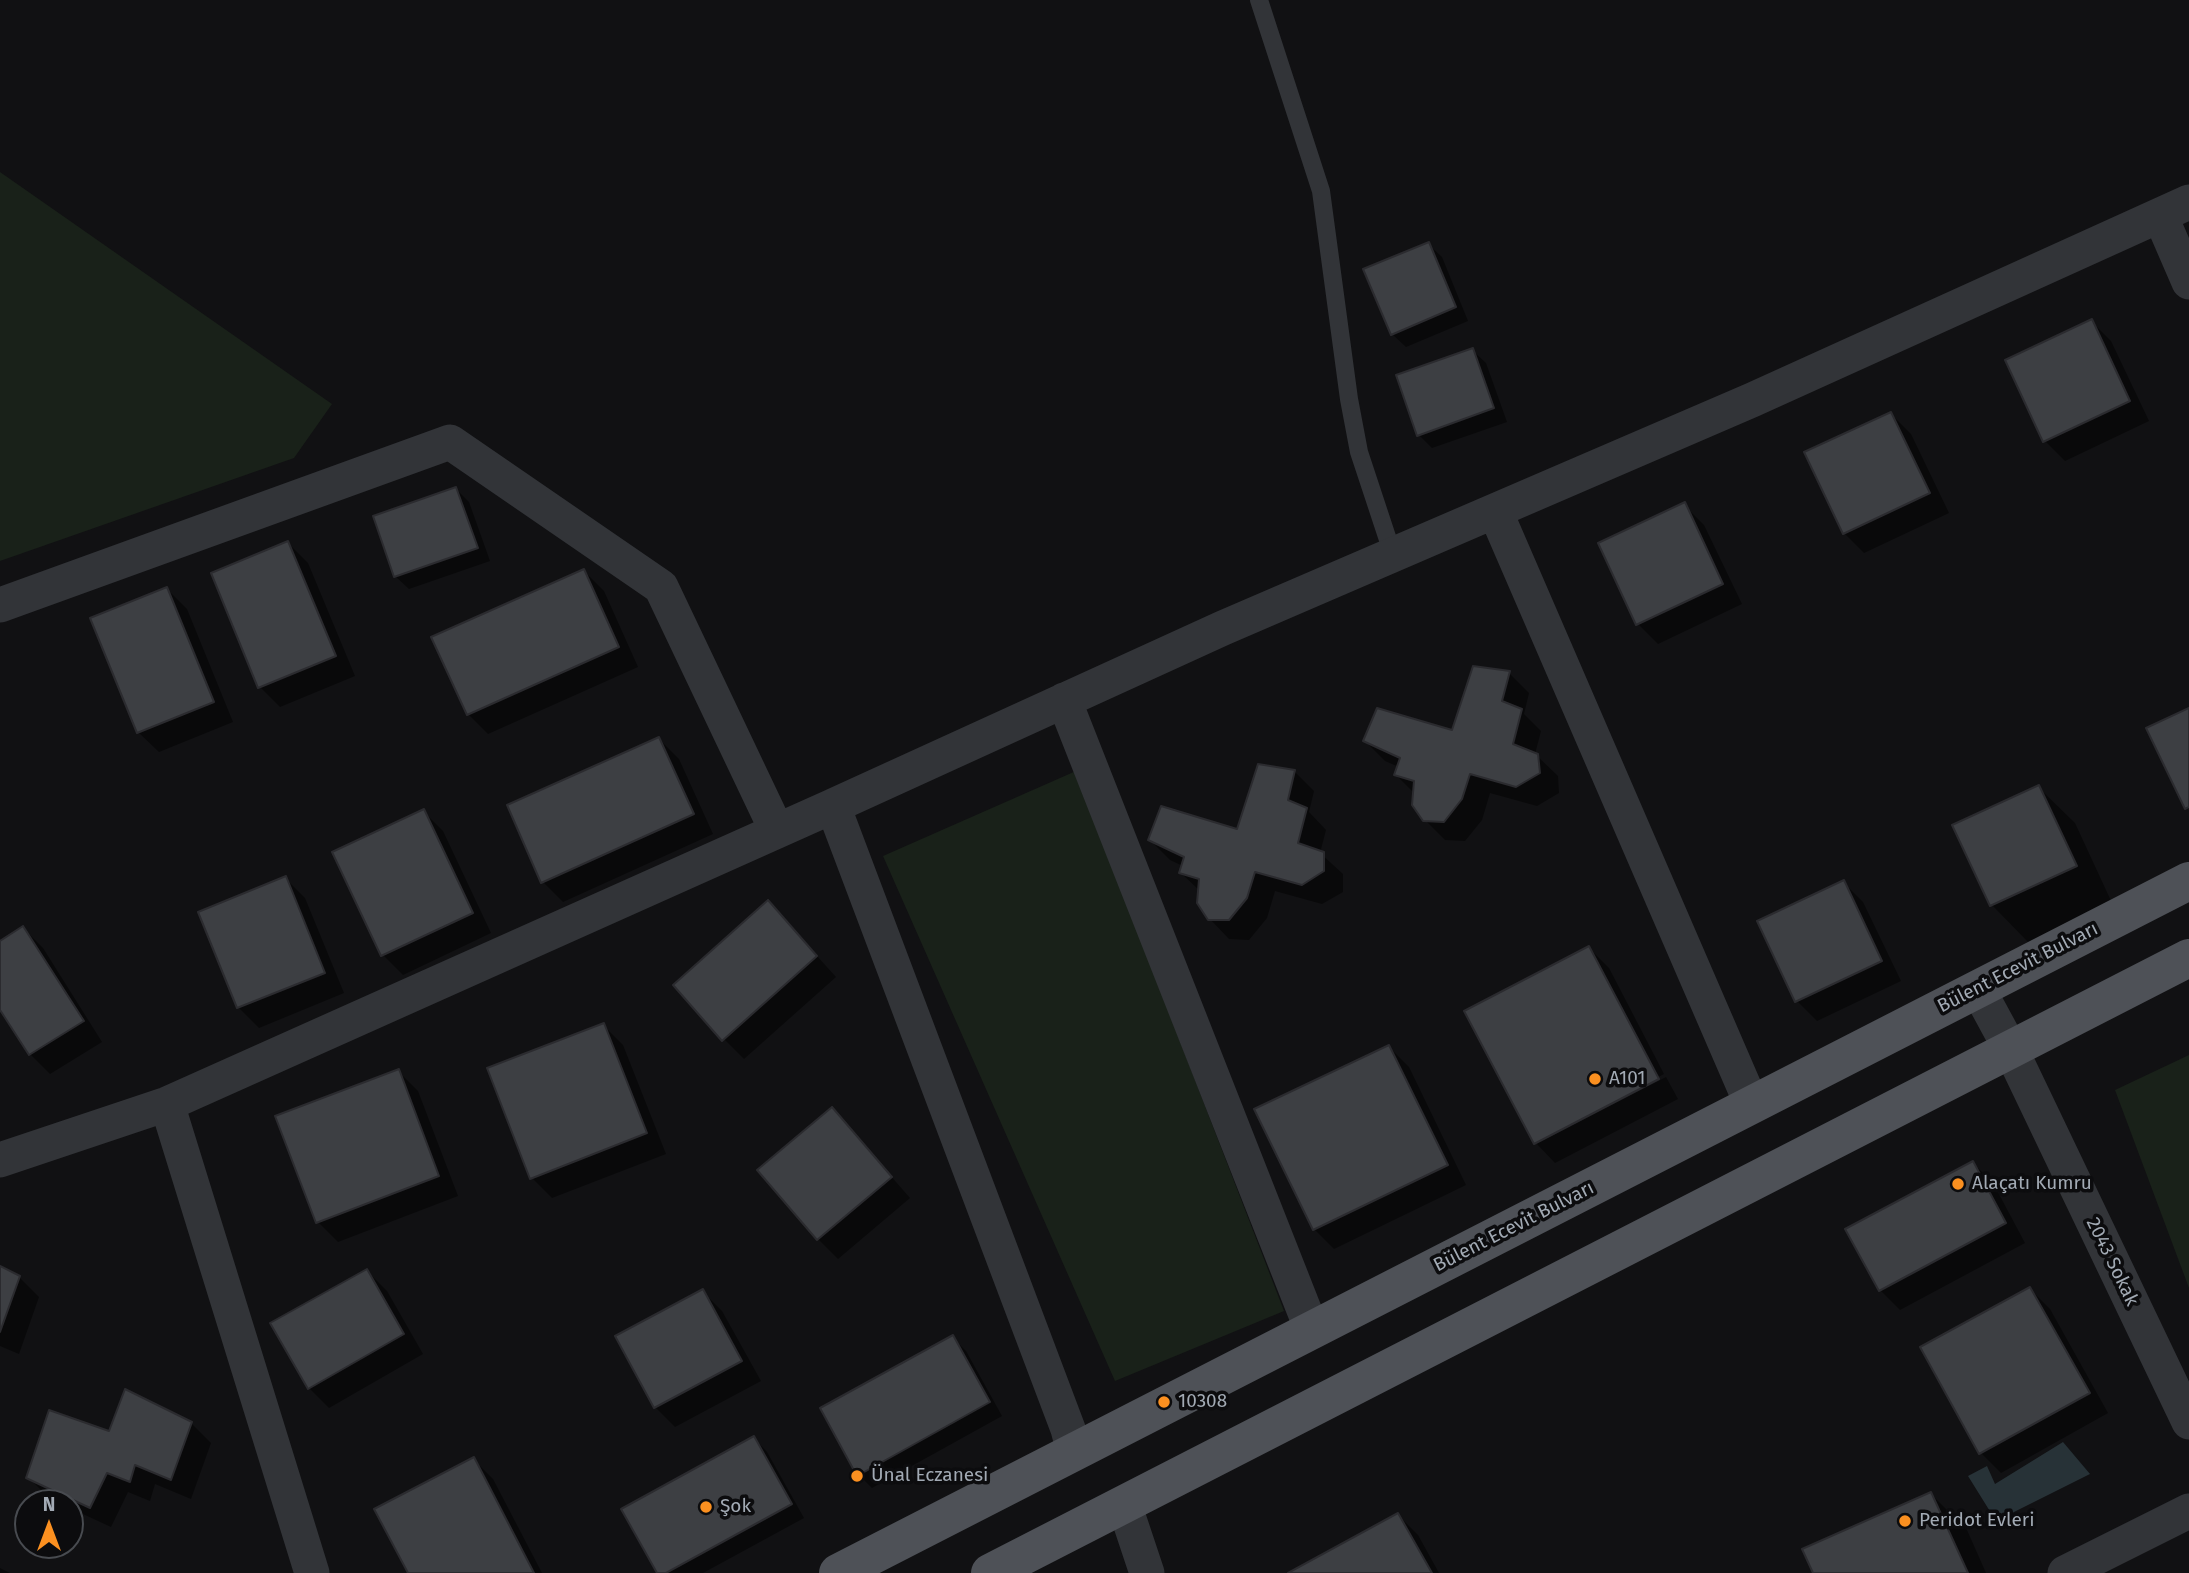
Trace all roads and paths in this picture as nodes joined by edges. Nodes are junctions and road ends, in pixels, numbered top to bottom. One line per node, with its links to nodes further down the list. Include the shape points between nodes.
1 (1259, 0): 5 (lane, via 1321,191 1359,452)
2 (2175, 209): 3 (street); 4 (street)
3 (2189, 282)
4 (1495, 511): 5 (street); 15 (street)
5 (1393, 555): 7 (street)
6 (0, 605): 9 (street, via 450,442 661,587)
7 (1064, 700): 8 (street); 17 (street)
8 (833, 806): 9 (street); 19 (street)
9 (777, 831): 14 (street)
10 (2189, 881): 12 (main road, Bülent Ecevit Bulvarı)
11 (2189, 958): 13 (main road)
12 (1978, 989): 13 (street, 2043 Sokak); 15 (main road, Bülent Ecevit Bulvarı)
13 (2011, 1050): 18 (street, 2043 Sokak); 20 (main road)
14 (167, 1104): 16 (street); 22 (street)
15 (1752, 1105): 17 (main road, Bülent Ecevit Bulvarı)
16 (0, 1160)
17 (1312, 1330): 19 (main road, Bülent Ecevit Bulvarı)
18 (2189, 1422)
19 (1074, 1452): 23 (main road, Bülent Ecevit Bulvarı)
20 (1124, 1504): 24 (main road); 25 (street)
21 (2189, 1511): 26 (street)
22 (312, 1573)
23 (838, 1573)
24 (990, 1573)
25 (1147, 1573)
26 (2065, 1573)

